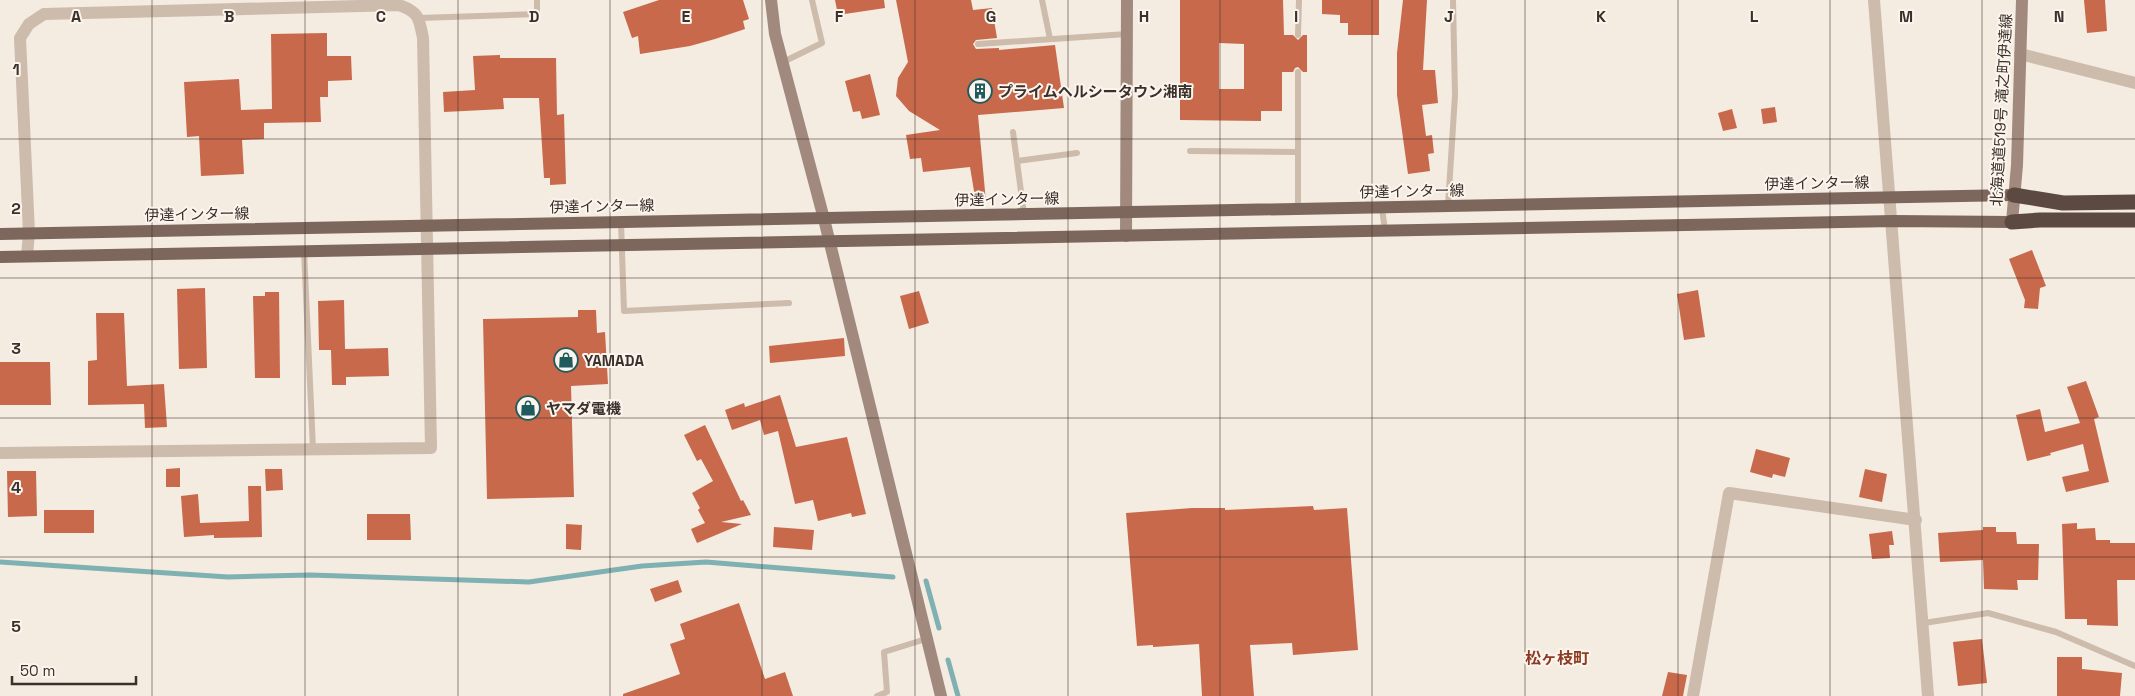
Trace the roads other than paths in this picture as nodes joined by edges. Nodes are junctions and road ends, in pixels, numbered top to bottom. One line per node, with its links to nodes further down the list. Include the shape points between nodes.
1 (537, 0): 10 (lane, via 538,14)
2 (771, 0): 16 (street)
3 (812, 0): 16 (lane, via 822,43)
4 (1042, 0): 13 (lane)
5 (1127, 0): 11 (street)
6 (1298, 0): 12 (lane)
7 (1453, 0): 27 (lane, via 1455,96)
8 (1874, 0): 25 (street)
9 (2022, 0): 15 (street, 北海道道519号 滝之町伊達線)
10 (419, 18): 37 (street, via 423,38); 39 (street, via 411,9 398,5 44,14 29,24 20,38)
11 (1126, 34): 13 (lane); 30 (street)
12 (1298, 35)
13 (1050, 39): 14 (lane)
14 (978, 44)
15 (2020, 54): 18 (street); 24 (street, 北海道道519号 滝之町伊達線)
16 (782, 62): 32 (street)
17 (1298, 72): 21 (lane)
18 (2135, 83)
19 (1013, 132): 23 (lane)
20 (1190, 151): 21 (lane)
21 (1298, 152): 29 (lane)
22 (1077, 153): 23 (lane)
23 (1017, 161): 31 (lane)
24 (2014, 195): 25 (main road, 伊達インター線); 26 (highway, via 2063,203); 36 (street, 北海道道519号 滝之町伊達線)
25 (1891, 198): 27 (main road, 伊達インター線); 34 (street)
26 (2135, 202)
27 (1448, 206): 28 (main road, 伊達インター線)
28 (1382, 208): 29 (main road, 伊達インター線); 38 (lane)
29 (1298, 209): 30 (main road, 伊達インター線)
30 (1125, 212): 31 (main road, 伊達インター線); 41 (street)
31 (1024, 214): 32 (main road, 伊達インター線)
32 (824, 219): 35 (main road, 伊達インター線); 42 (street)
33 (2135, 220): 36 (highway)
34 (1893, 221): 36 (main road); 38 (main road); 51 (street)
35 (621, 222): 37 (main road, 伊達インター線); 43 (lane)
36 (2012, 222)
37 (425, 226): 39 (main road, 伊達インター線); 45 (street)
38 (1384, 231): 41 (main road)
39 (29, 233): 40 (main road, 伊達インター線); 47 (street)
40 (0, 234)
41 (1126, 236): 42 (main road)
42 (828, 242): 43 (main road); 53 (street)
43 (620, 246): 45 (main road); 48 (lane, via 624,311)
44 (304, 249): 45 (main road); 47 (main road); 49 (lane)
45 (426, 249): 49 (street, via 431,448)
46 (0, 256): 47 (main road)
47 (28, 256)
48 (789, 303)
49 (313, 449): 50 (street)
50 (0, 453)
51 (1916, 520): 52 (street); 57 (street, via 1729,493)
52 (1924, 623): 54 (lane, via 1988,613 2056,632); 58 (street)
53 (926, 639): 55 (lane, via 884,652 887,692); 56 (street)
54 (2135, 666)
55 (877, 696)
56 (941, 696)
57 (1693, 696)
58 (1928, 696)

